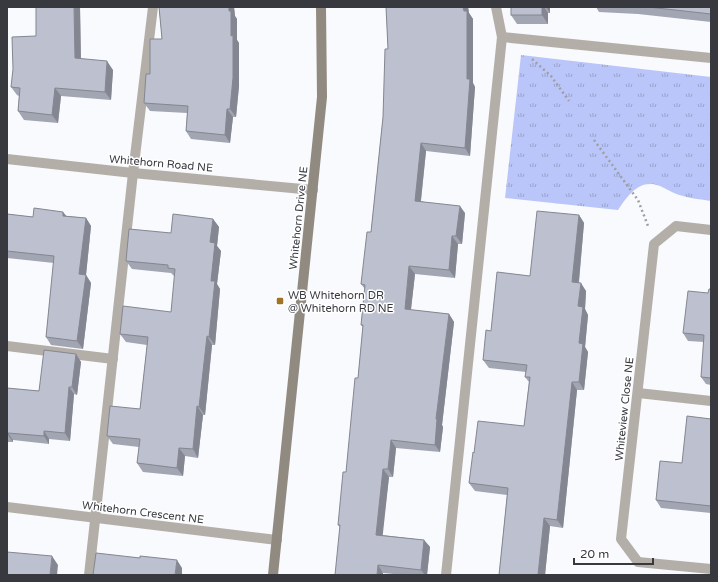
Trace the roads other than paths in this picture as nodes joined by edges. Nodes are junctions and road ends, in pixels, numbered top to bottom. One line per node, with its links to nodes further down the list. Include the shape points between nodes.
1 (153, 7): 7 (street)
2 (321, 7): 8 (street, Whitehorn Drive NE, via 322,97)
3 (496, 7): 4 (street)
4 (502, 37): 5 (street); 20 (street)
5 (711, 58)
6 (7, 159): 7 (street, Whitehorn Road NE)
7 (133, 173): 8 (street, Whitehorn Road NE); 11 (street)
8 (313, 190): 16 (street, Whitehorn Drive NE)
9 (711, 230): 12 (street, Whiteview Close NE, via 676,226 654,244)
10 (7, 346): 11 (street)
11 (113, 359): 15 (street)
12 (638, 393): 13 (street); 17 (street, Whiteview Close NE, via 622,539 638,562)
13 (711, 401)
14 (7, 507): 15 (street, Whitehorn Crescent NE)
15 (96, 518): 16 (street, Whitehorn Crescent NE); 18 (street)
16 (276, 540): 19 (street, Whitehorn Drive NE)
17 (711, 569)
18 (89, 575)
19 (273, 575)
20 (446, 575)

